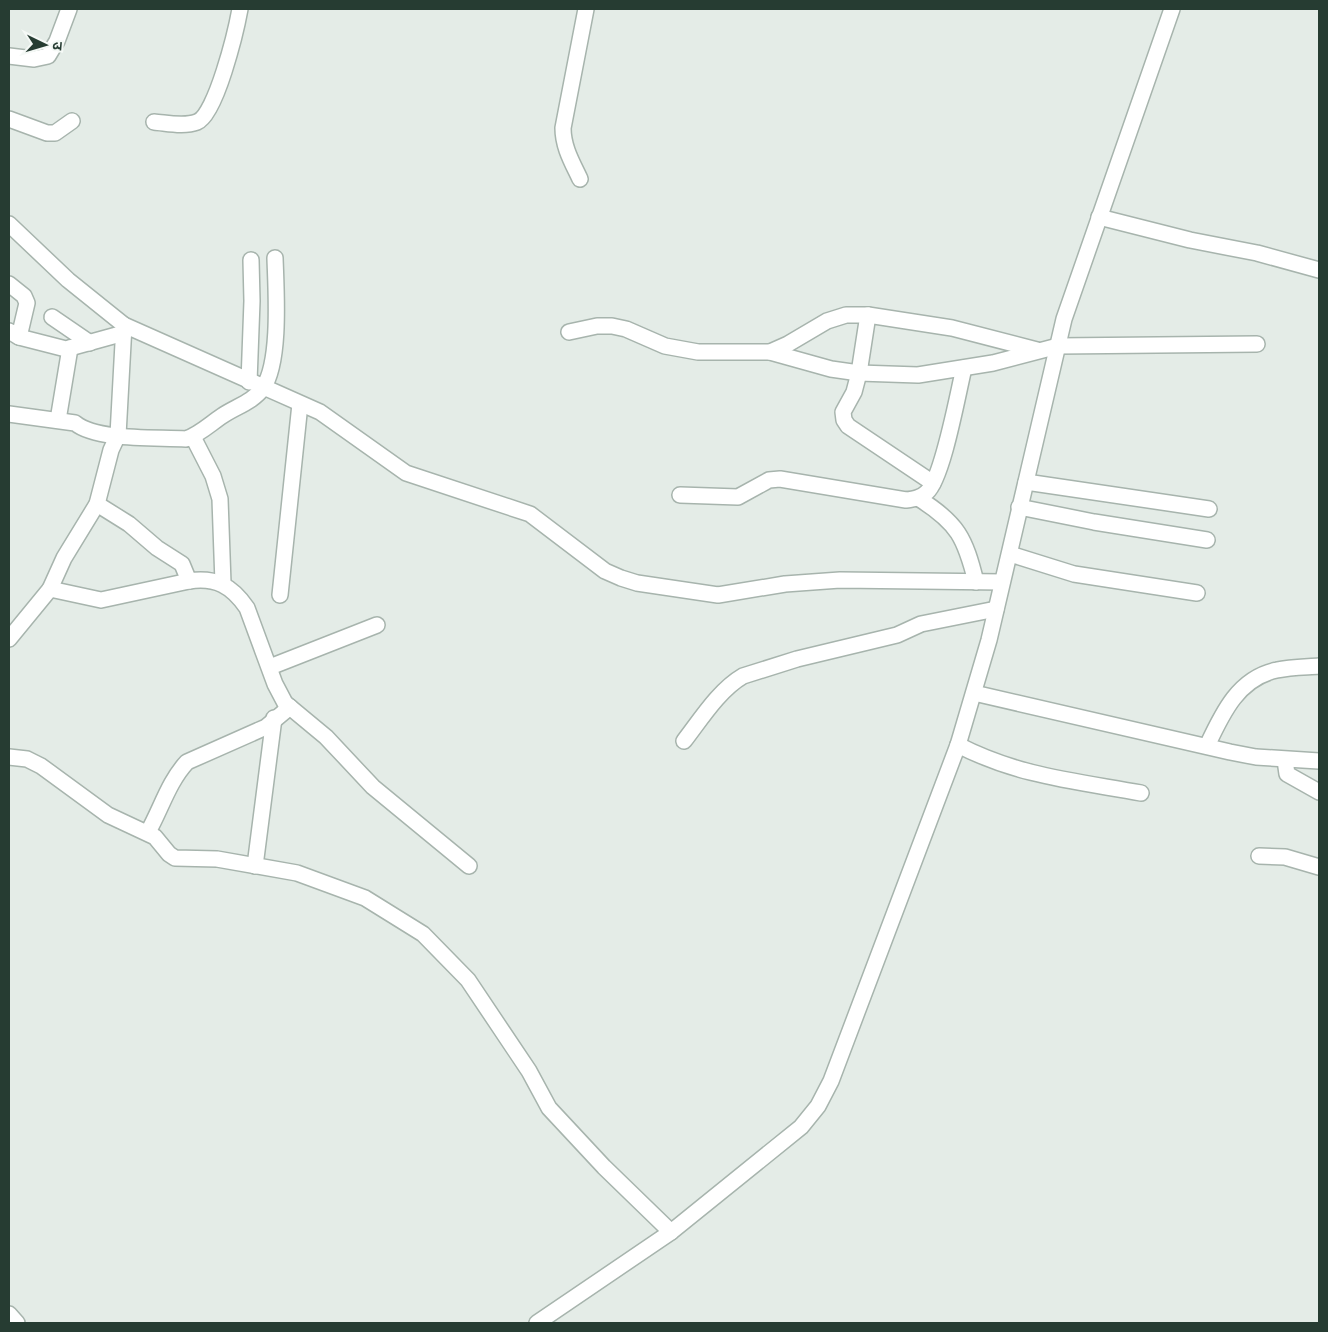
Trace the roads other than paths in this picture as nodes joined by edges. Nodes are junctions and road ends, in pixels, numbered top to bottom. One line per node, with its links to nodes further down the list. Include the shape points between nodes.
1 (69, 9): 5 (street, via 48,56 34,59)
2 (240, 9): 8 (street, via 214,102 205,117 190,124)
3 (586, 9): 9 (street, via 562,128 566,151)
4 (1172, 9): 10 (street)
5 (9, 56)
6 (9, 119): 7 (street, via 47,133 55,133)
7 (72, 121)
8 (154, 122)
9 (580, 180)
10 (1099, 217): 14 (street); 23 (street)
11 (9, 224): 18 (street)
12 (275, 258): 29 (street, via 274,355)
13 (251, 260): 29 (street)
14 (1319, 270)
15 (9, 284): 20 (street, via 24,296 27,303)
16 (868, 315): 25 (street, via 952,328); 26 (street, via 846,315 827,321); 28 (street)
17 (52, 317): 21 (street)
18 (124, 329): 21 (street); 29 (street); 33 (street)
19 (569, 332): 26 (street, via 612,326 665,346 698,352)
20 (14, 334): 24 (street, via 62,349)
21 (90, 343): 24 (street)
22 (1257, 344): 23 (street)
23 (1058, 346): 25 (street); 35 (street)
24 (70, 348): 32 (street)
25 (1038, 350): 27 (street)
26 (770, 352): 28 (street, via 831,369)
27 (964, 368): 28 (street, via 918,375); 36 (street, via 941,463)
28 (859, 373): 36 (street, via 854,392 843,412 848,426)
29 (256, 385): 30 (street); 34 (street, via 243,405)
30 (300, 404): 45 (street, via 320,412 406,473 530,514 605,572 637,583 718,594 840,580); 50 (street)
31 (9, 414): 32 (street)
32 (58, 420): 33 (street, via 75,422 81,428 99,433)
33 (118, 435): 34 (street); 39 (street)
34 (193, 437): 47 (street, via 220,500)
35 (1026, 482): 40 (street); 41 (street)
36 (933, 483): 38 (street)
37 (680, 494): 38 (street, via 738,497 769,480 780,479 906,500)
38 (918, 498): 45 (street, via 947,518 957,531 967,549)
39 (97, 504): 44 (street, via 182,564); 48 (street, via 64,558)
40 (1019, 507): 42 (street); 43 (street)
41 (1209, 510)
42 (1207, 540)
43 (1010, 554): 46 (street); 49 (street, via 1074,574)
44 (189, 581): 47 (street, via 200,579); 48 (street, via 101,600)
45 (976, 582): 46 (street)
46 (1002, 582): 51 (street)
47 (223, 583): 55 (street, via 241,599)
48 (50, 589): 53 (street)
49 (1197, 593)
50 (280, 595)
51 (996, 609): 56 (street); 60 (street, via 921,624 897,635 797,659 743,676 712,706)
52 (377, 625): 55 (street)
53 (9, 639)
54 (1319, 666): 62 (street, via 1277,669 1253,678 1222,715)
55 (270, 667): 57 (street)
56 (974, 693): 61 (street); 62 (street)
57 (280, 694): 58 (street); 59 (street)
58 (290, 707): 59 (street); 71 (street, via 332,743 373,787)
59 (273, 723): 68 (street, via 187,762 170,786); 70 (street)
60 (684, 741)
61 (958, 745): 67 (street, via 987,760 1034,774); 73 (street, via 850,1034 818,1106 801,1127)
62 (1207, 746): 64 (street)
63 (9, 757): 68 (street, via 35,762 108,815)
64 (1286, 760): 65 (street); 66 (street, via 1287,774)
65 (1319, 761)
66 (1319, 792)
67 (1141, 793)
68 (148, 832): 70 (street, via 175,858 217,859)
69 (1259, 856): 72 (street, via 1285,857)
70 (255, 866): 73 (street, via 297,873 365,898 423,934 468,980 529,1071 549,1108)
71 (468, 866)
72 (1319, 867)
73 (671, 1232): 76 (street)
74 (9, 1314): 75 (street)
75 (16, 1323)
76 (536, 1323)

